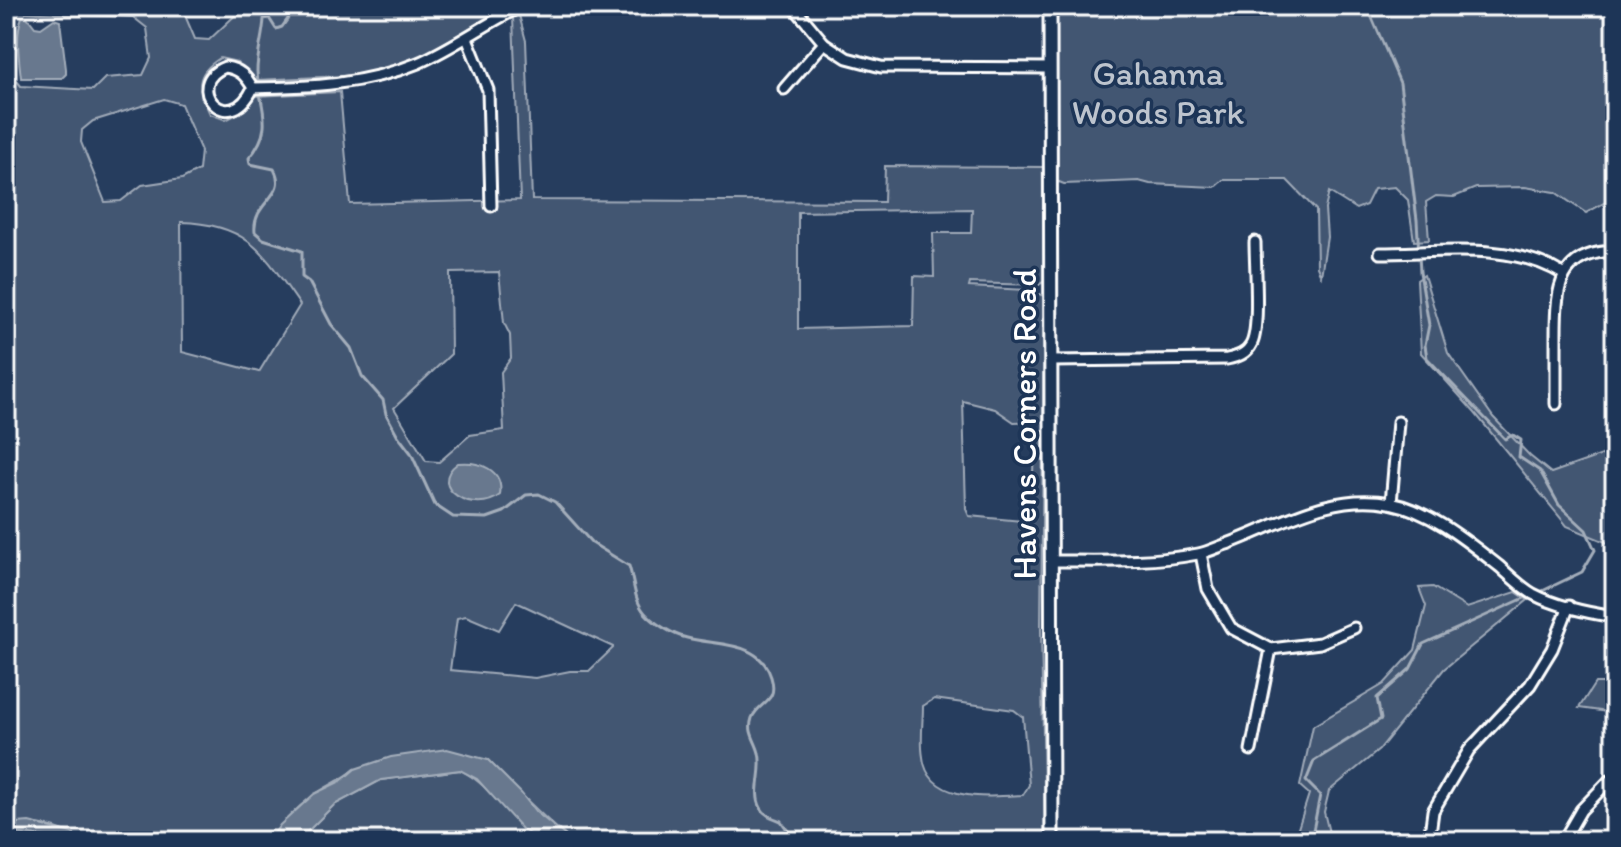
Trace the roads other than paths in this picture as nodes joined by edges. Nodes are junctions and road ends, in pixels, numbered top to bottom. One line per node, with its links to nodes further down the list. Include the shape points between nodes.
1 (522, 6): 4 (street)
2 (793, 6): 5 (street)
3 (1050, 6): 6 (main road, Havens Corners Road)
4 (467, 38): 7 (street, via 374,78 338,85); 9 (street, via 488,90)
5 (824, 43): 6 (street, via 847,58 881,67); 8 (street)
6 (1050, 68): 14 (main road, Havens Corners Road)
7 (253, 88): 7 (street, via 235,68 225,67 209,78 206,87 212,104 223,110 235,110)
8 (784, 89)
9 (491, 206)
10 (1255, 242): 14 (street, via 1255,331 1252,345 1241,356)
11 (1615, 251): 13 (street, via 1579,259)
12 (1380, 253): 13 (street, via 1506,253)
13 (1563, 274): 15 (street, via 1556,298)
14 (1051, 361): 19 (main road, Havens Corners Road)
15 (1556, 404)
16 (1398, 422): 17 (street)
17 (1391, 503): 18 (street, via 1332,503); 20 (street, via 1426,515 1533,593)
18 (1201, 554): 19 (street); 23 (street, via 1208,589 1231,628)
19 (1052, 561): 26 (main road, Havens Corners Road)
20 (1569, 606): 21 (street); 27 (street, via 1530,685 1469,750 1440,798)
21 (1615, 617)
22 (1354, 628): 23 (street, via 1320,643)
23 (1271, 649): 24 (street)
24 (1251, 750)
25 (1609, 781): 28 (street, via 1581,810)
26 (1052, 841)
27 (1429, 841)
28 (1563, 841)

